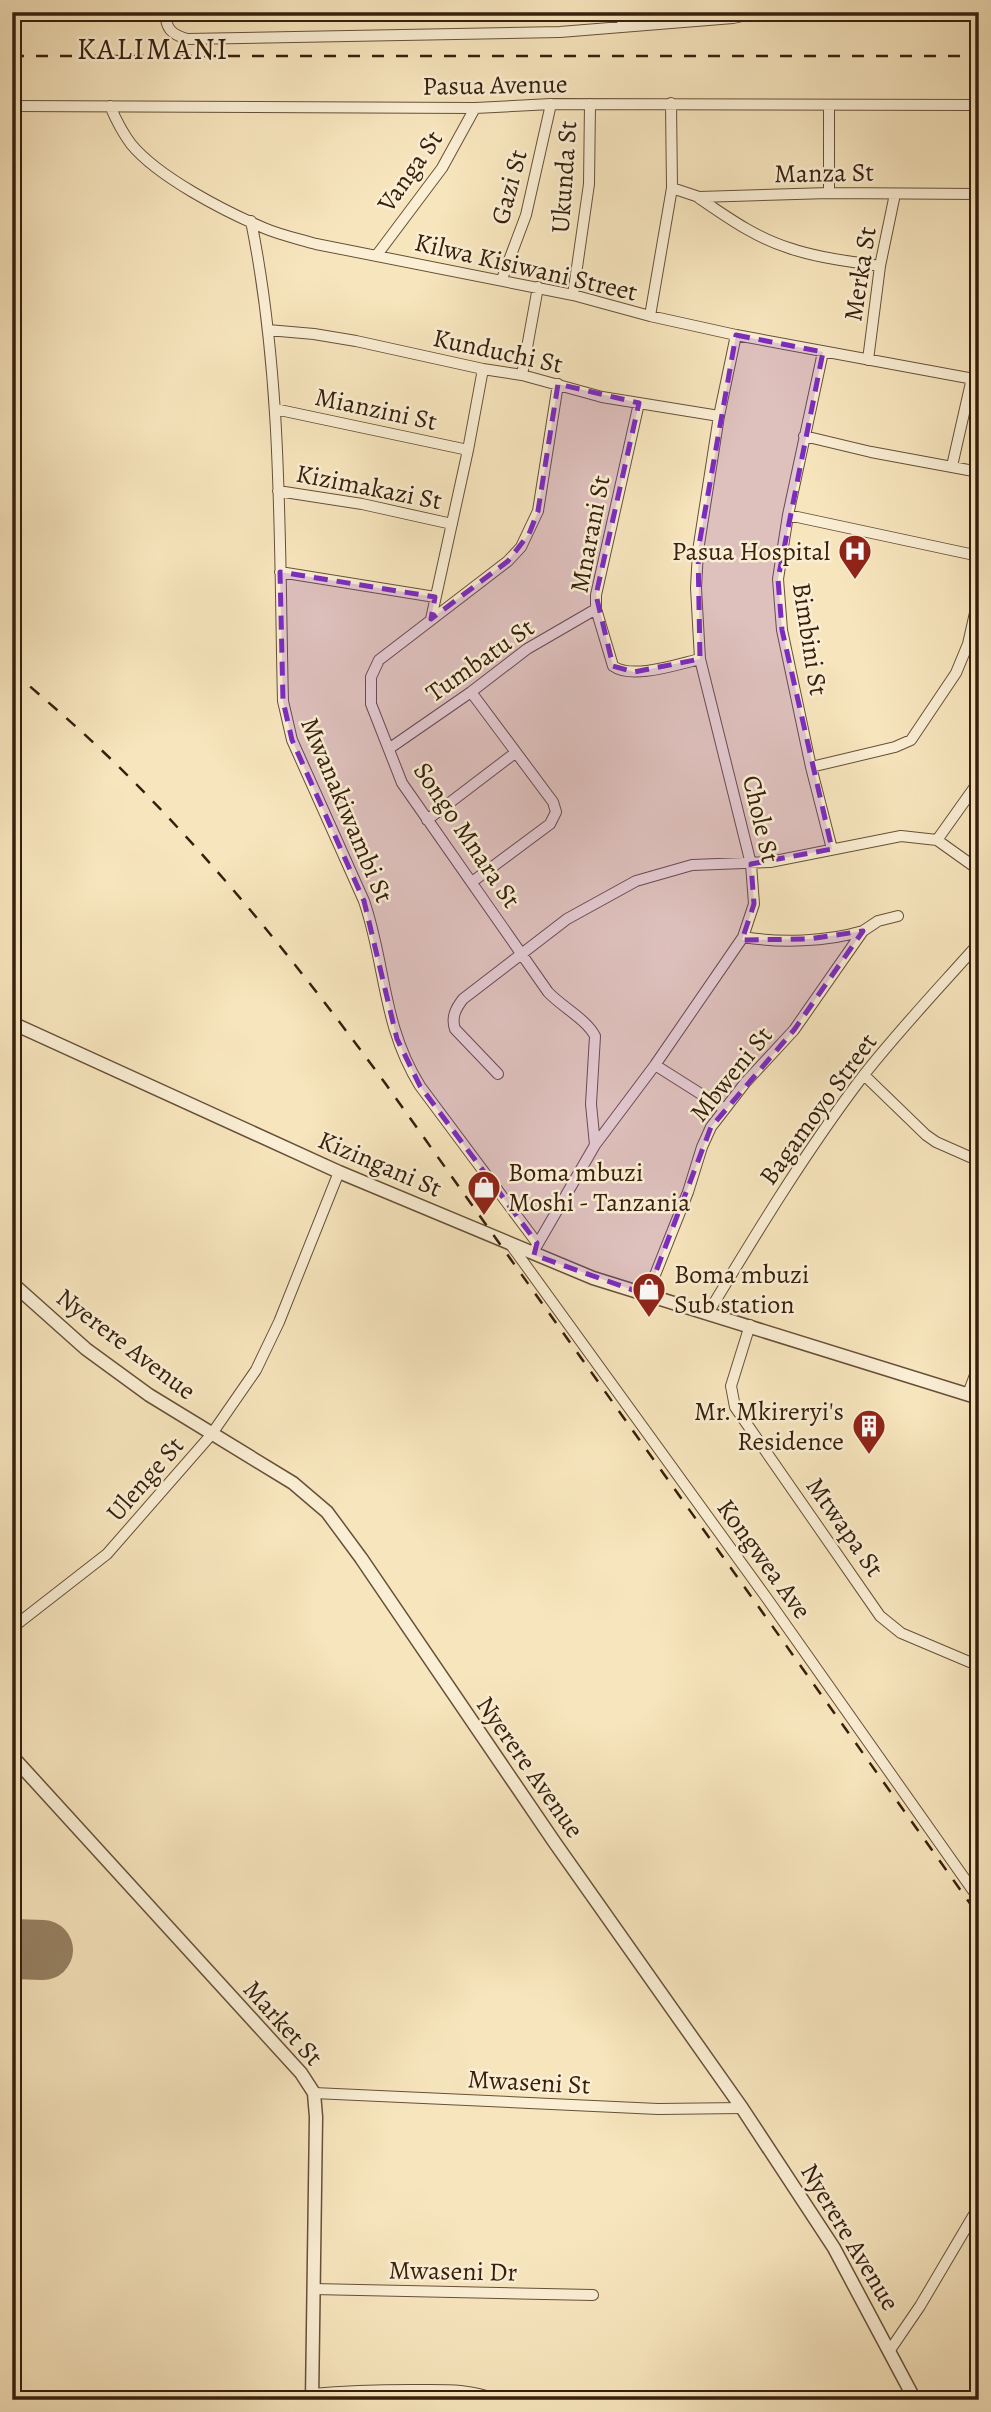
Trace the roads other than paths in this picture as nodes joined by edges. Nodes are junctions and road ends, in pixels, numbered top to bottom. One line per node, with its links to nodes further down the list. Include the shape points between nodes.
1 (165, 12): 5 (street, via 166,25 174,35 187,39)
2 (626, 12): 5 (street)
3 (761, 12): 4 (street)
4 (733, 15): 5 (street)
5 (621, 27)
6 (671, 103): 8 (street, Pasua Avenue); 9 (street, Pasua Avenue); 14 (street)
7 (551, 104): 8 (street, Pasua Avenue); 13 (street, Pasua Avenue); 22 (street, Gazi St, via 526,215)
8 (590, 104): 24 (street, Ukunda St, via 589,184)
9 (829, 105): 12 (street, Pasua Avenue); 15 (street)
10 (12, 106): 11 (street, Pasua Avenue)
11 (110, 106): 13 (street, Pasua Avenue); 19 (street, Kilwa Kisiwani Street, via 121,129 155,165 211,202)
12 (979, 106)
13 (475, 108): 20 (street, Vanga St, via 442,168)
14 (672, 188): 18 (street, Manza St); 25 (street)
15 (829, 193): 16 (street, Manza St); 18 (street, Manza St)
16 (895, 194): 17 (street, Manza St); 21 (street, Merka St)
17 (979, 194)
18 (699, 197): 21 (street, via 748,230 787,248)
19 (251, 221): 20 (street, Kilwa Kisiwani Street, via 316,244); 26 (street, Mwanakiwambi St)
20 (376, 256): 22 (street, Kilwa Kisiwani Street)
21 (880, 266): 29 (street, Merka St)
22 (502, 279): 23 (street, Kilwa Kisiwani Street)
23 (538, 287): 24 (street, Kilwa Kisiwani Street); 31 (street)
24 (573, 295): 25 (street, Kilwa Kisiwani Street)
25 (650, 316): 27 (street, Kilwa Kisiwani Street)
26 (268, 330): 30 (street, Kunduchi St, via 356,341); 35 (street, Mwanakiwambi St)
27 (736, 335): 28 (street, Kilwa Kisiwani Street); 36 (street, Chole St)
28 (823, 352): 29 (street, Kilwa Kisiwani Street); 37 (street, Bimbini St)
29 (868, 360): 32 (street, Kilwa Kisiwani Street)
30 (482, 369): 31 (street, Kunduchi St); 38 (street)
31 (522, 375): 33 (street, Kunduchi St)
32 (975, 379): 39 (street)
33 (558, 384): 34 (street, Kunduchi St); 49 (street, Songo Mnara St, via 538,511 529,534 508,561)
34 (639, 403): 36 (street, Kunduchi St); 48 (street, Mnarani St)
35 (275, 409): 38 (street, Mianzini St); 41 (street, Mwanakiwambi St)
36 (719, 416): 50 (street, Chole St, via 698,551)
37 (804, 436): 39 (street); 42 (street, Bimbini St)
38 (468, 450): 43 (street)
39 (952, 466): 40 (street)
40 (979, 472)
41 (278, 491): 43 (street, Kizimakazi St); 45 (street, Mwanakiwambi St)
42 (788, 515): 44 (street); 54 (street, Bimbini St, via 778,579 782,630)
43 (453, 524): 47 (street)
44 (979, 556)
45 (280, 572): 47 (street); 76 (street, Mwanakiwambi St, via 286,720 372,923 384,992 406,1063)
46 (979, 595): 54 (street, via 956,673 911,740)
47 (435, 597): 49 (street)
48 (596, 608): 50 (street, Mnarani St, via 613,666 620,671); 51 (street, Tumbatu St, via 527,649)
49 (430, 620): 52 (street, Songo Mnara St, via 379,660 371,677 371,704)
50 (700, 659): 59 (street, Chole St)
51 (471, 692): 52 (street, Tumbatu St); 53 (street)
52 (390, 748): 56 (street, Songo Mnara St, via 402,783)
53 (516, 753): 56 (street); 61 (street, via 556,812 550,824)
54 (811, 767): 58 (street, Bimbini St)
55 (979, 781): 57 (street)
56 (427, 820): 61 (street, Songo Mnara St)
57 (937, 841): 58 (street, via 901,836); 60 (street)
58 (832, 849): 59 (street)
59 (751, 864): 64 (street, Chole St, via 754,904); 66 (street, via 692,865 636,881)
60 (979, 870)
61 (472, 882): 66 (street, Songo Mnara St)
62 (898, 916): 63 (street)
63 (863, 931): 64 (street, via 809,939); 71 (street, Mbweni St, via 794,1030)
64 (743, 937): 68 (street, Chole St)
65 (979, 943): 70 (street, Bagamoyo Street)
66 (521, 952): 69 (street, via 463,999 454,1015 455,1029); 72 (street, Songo Mnara St, via 548,992 595,1036)
67 (12, 1023): 74 (street, Kizingani St)
68 (655, 1065): 71 (street); 72 (street, Chole St)
69 (498, 1074)
70 (864, 1076): 73 (street, via 926,1135); 79 (street, Bagamoyo Street, via 774,1206)
71 (723, 1108): 78 (street, Mbweni St, via 702,1147)
72 (594, 1145): 76 (street, Chole St)
73 (979, 1161)
74 (339, 1172): 75 (street, Kizingani St); 83 (street, Ulenge St, via 256,1370)
75 (512, 1245): 76 (street, Kizingani St); 87 (street, Kongwea Ave)
76 (536, 1249): 78 (street, Kizingani St, via 593,1278)
77 (12, 1283): 83 (street, Nyerere Avenue, via 86,1349)
78 (647, 1294): 79 (street, Kizingani St)
79 (708, 1313): 80 (street, Kizingani St)
80 (750, 1325): 82 (street, Kizingani St); 85 (street, Mtwapa St, via 731,1386 735,1407 880,1616 901,1633)
81 (979, 1364): 82 (street)
82 (973, 1396)
83 (212, 1435): 84 (street, Ulenge St, via 107,1554); 89 (street, Nyerere Avenue, via 293,1483 327,1512)
84 (12, 1628)
85 (979, 1667)
86 (12, 1756): 88 (street, Market St)
87 (979, 1899)
88 (314, 2093): 89 (street, Mwaseni St, via 658,2109); 91 (street, Market St)
89 (742, 2108): 93 (street, Nyerere Avenue, via 834,2248)
90 (979, 2206): 93 (street)
91 (313, 2289): 92 (street, Mwaseni Dr); 96 (street, Market St)
92 (593, 2295)
93 (890, 2350): 94 (street, Nyerere Avenue)
94 (904, 2378): 98 (street); 99 (street, Nyerere Avenue)
95 (453, 2395): 96 (street, via 370,2390); 97 (street, via 470,2391)
96 (312, 2397)
97 (498, 2400)
98 (907, 2400)
99 (915, 2400)

